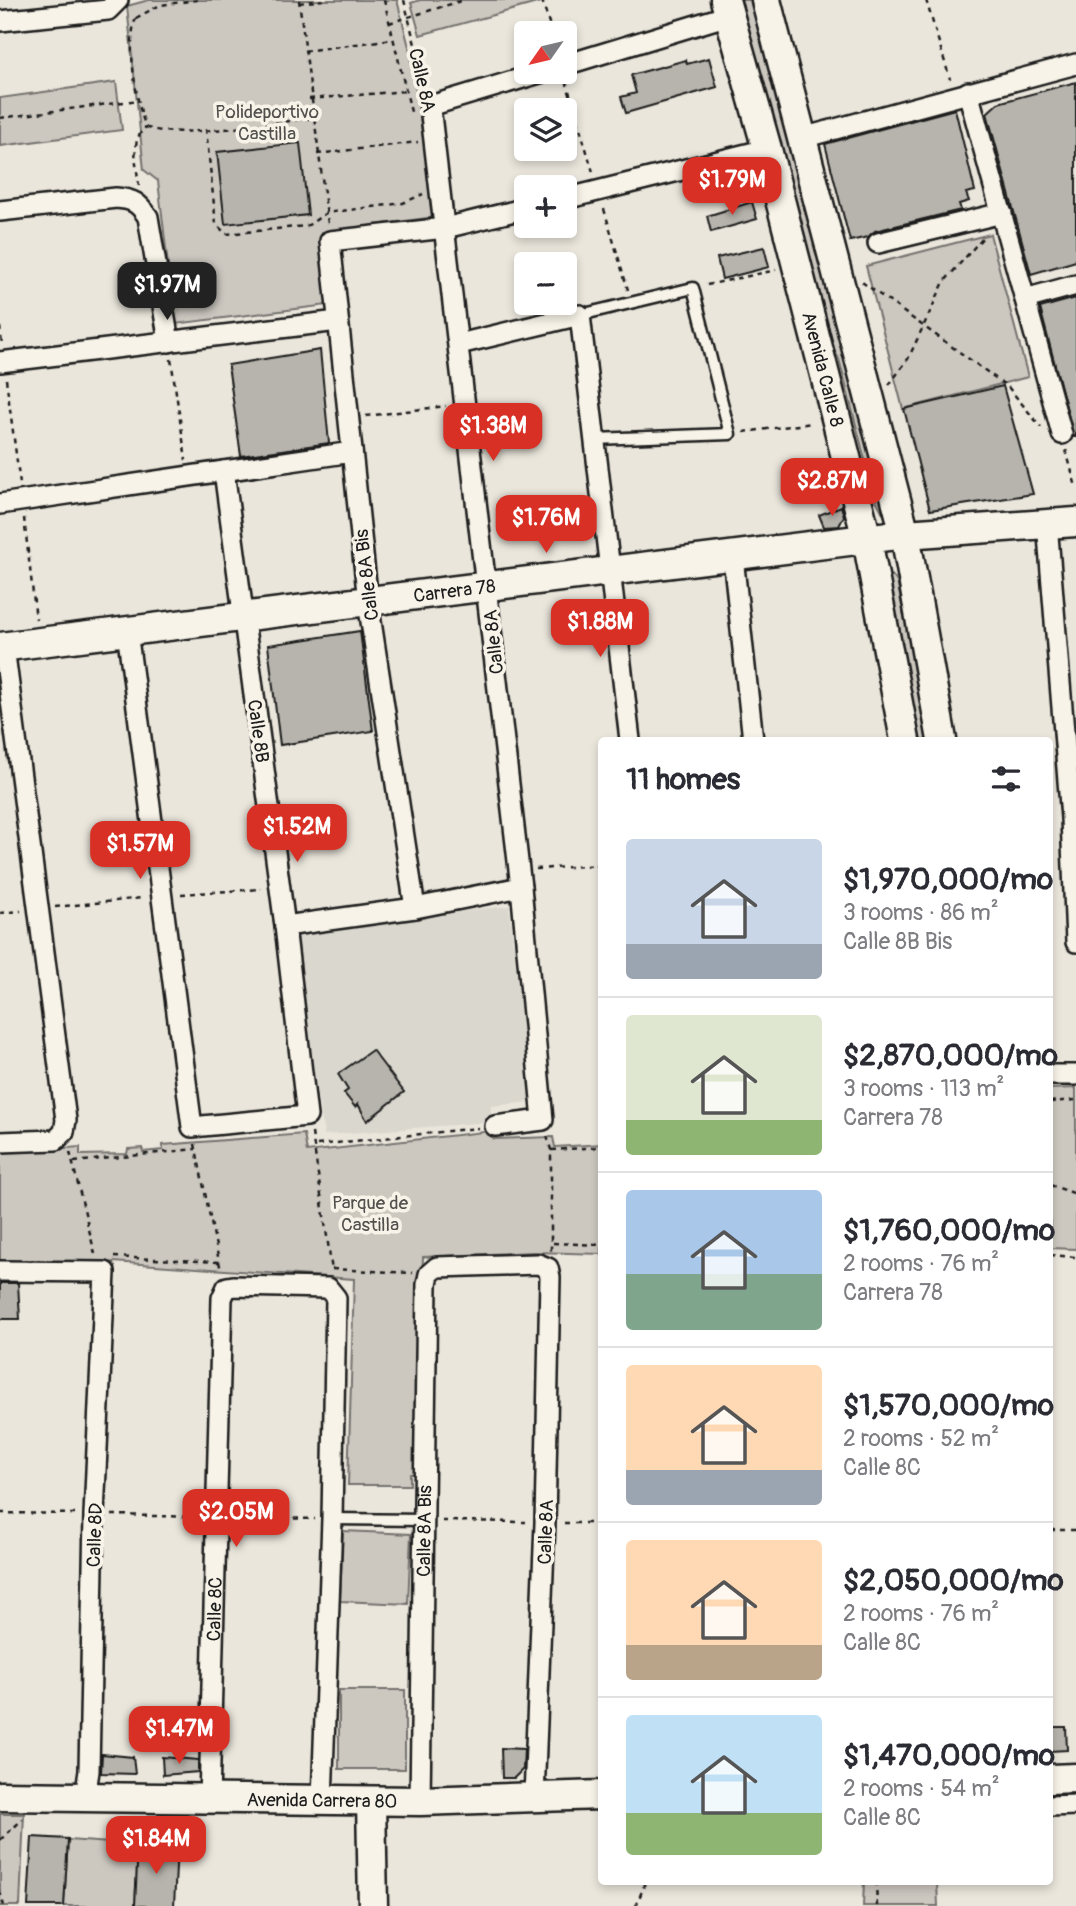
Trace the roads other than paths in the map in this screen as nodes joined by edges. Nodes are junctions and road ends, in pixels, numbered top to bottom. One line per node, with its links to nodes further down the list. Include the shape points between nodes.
1 (118, 0): 4 (street, via 108,10)
2 (765, 0): 9 (street, Avenida Calle 8)
3 (727, 8): 5 (street); 10 (street, Avenida Calle 8)
4 (0, 21)
5 (578, 60)
6 (1076, 64): 8 (street)
7 (514, 81): 15 (street, Calle 8A, via 430,106)
8 (961, 94): 9 (street); 14 (street)
9 (802, 138): 31 (street, Avenida Calle 8)
10 (767, 149): 11 (street); 32 (street, Avenida Calle 8)
11 (577, 196)
12 (0, 211): 21 (street, via 116,198 131,199 141,206 148,217)
13 (514, 211): 15 (street)
14 (1002, 213): 16 (street); 18 (street)
15 (445, 228): 20 (street, Calle 8A Bis, via 330,241); 22 (street, Calle 8A)
16 (878, 243)
17 (1076, 285): 18 (street)
18 (1025, 299): 24 (street)
19 (580, 315): 22 (street); 25 (street); 25 (lane, via 694,288 730,434)
20 (338, 321): 21 (street); 26 (street, Calle 8A Bis)
21 (169, 342): 23 (street)
22 (459, 344): 35 (street, Calle 8A)
23 (2, 362)
24 (1062, 433)
25 (594, 439): 34 (street)
26 (352, 452): 27 (street); 36 (street, Calle 8A Bis)
27 (224, 471): 28 (street); 37 (street, Calle 8B)
28 (0, 504)
29 (1076, 522): 30 (street, Carrera 78)
30 (1047, 523): 31 (street, Carrera 78); 47 (street, via 1071,818)
31 (905, 534): 32 (street, Carrera 78); 43 (street, Avenida Calle 8)
32 (867, 539): 33 (street, Carrera 78); 42 (street, Avenida Calle 8)
33 (733, 557): 34 (street, Carrera 78); 41 (street)
34 (610, 572): 35 (street, Carrera 78); 40 (street)
35 (488, 587): 36 (street, Carrera 78); 44 (street, Calle 8A)
36 (368, 602): 37 (street, Carrera 78); 45 (street, Calle 8A Bis)
37 (244, 617): 38 (street, Carrera 78); 46 (street, Calle 8B)
38 (127, 631): 39 (street, Carrera 78); 46 (street, Calle 8B, via 192,1127 307,1116)
39 (2, 647): 51 (street, via 66,1120 64,1132 55,1140)
40 (630, 737)
41 (753, 737)
42 (904, 737)
43 (941, 737)
44 (520, 879): 45 (street); 50 (street, Calle 8A, via 543,1120)
45 (415, 908): 46 (street)
46 (285, 926)
47 (1076, 942)
48 (1076, 1074): 49 (street)
49 (1053, 1075)
50 (495, 1126)
51 (0, 1142)
52 (0, 1270): 61 (street, Calle 8D, via 107,1264)
53 (433, 1270): 55 (street, Calle 8A Bis); 60 (street, Calle 8A, via 538,1264 548,1268 545,1522)
54 (332, 1519): 55 (lane); 62 (street, Calle 8C, via 335,1293 328,1288 233,1286 224,1292); 63 (street)
55 (424, 1520): 65 (street, Calle 8A Bis)
56 (1053, 1779): 57 (street)
57 (1076, 1779)
58 (598, 1795): 60 (street, Avenida Carrera 80)
59 (0, 1796): 61 (street, Avenida Carrera 80)
60 (534, 1797): 65 (street, Avenida Carrera 80)
61 (85, 1798): 62 (street, Avenida Carrera 80)
62 (209, 1801): 63 (street, Avenida Carrera 80)
63 (321, 1801): 64 (street, Avenida Carrera 80)
64 (371, 1801): 65 (street, Avenida Carrera 80); 68 (street)
65 (420, 1801)
66 (1076, 1805): 67 (street)
67 (1053, 1806)
68 (373, 1906)

